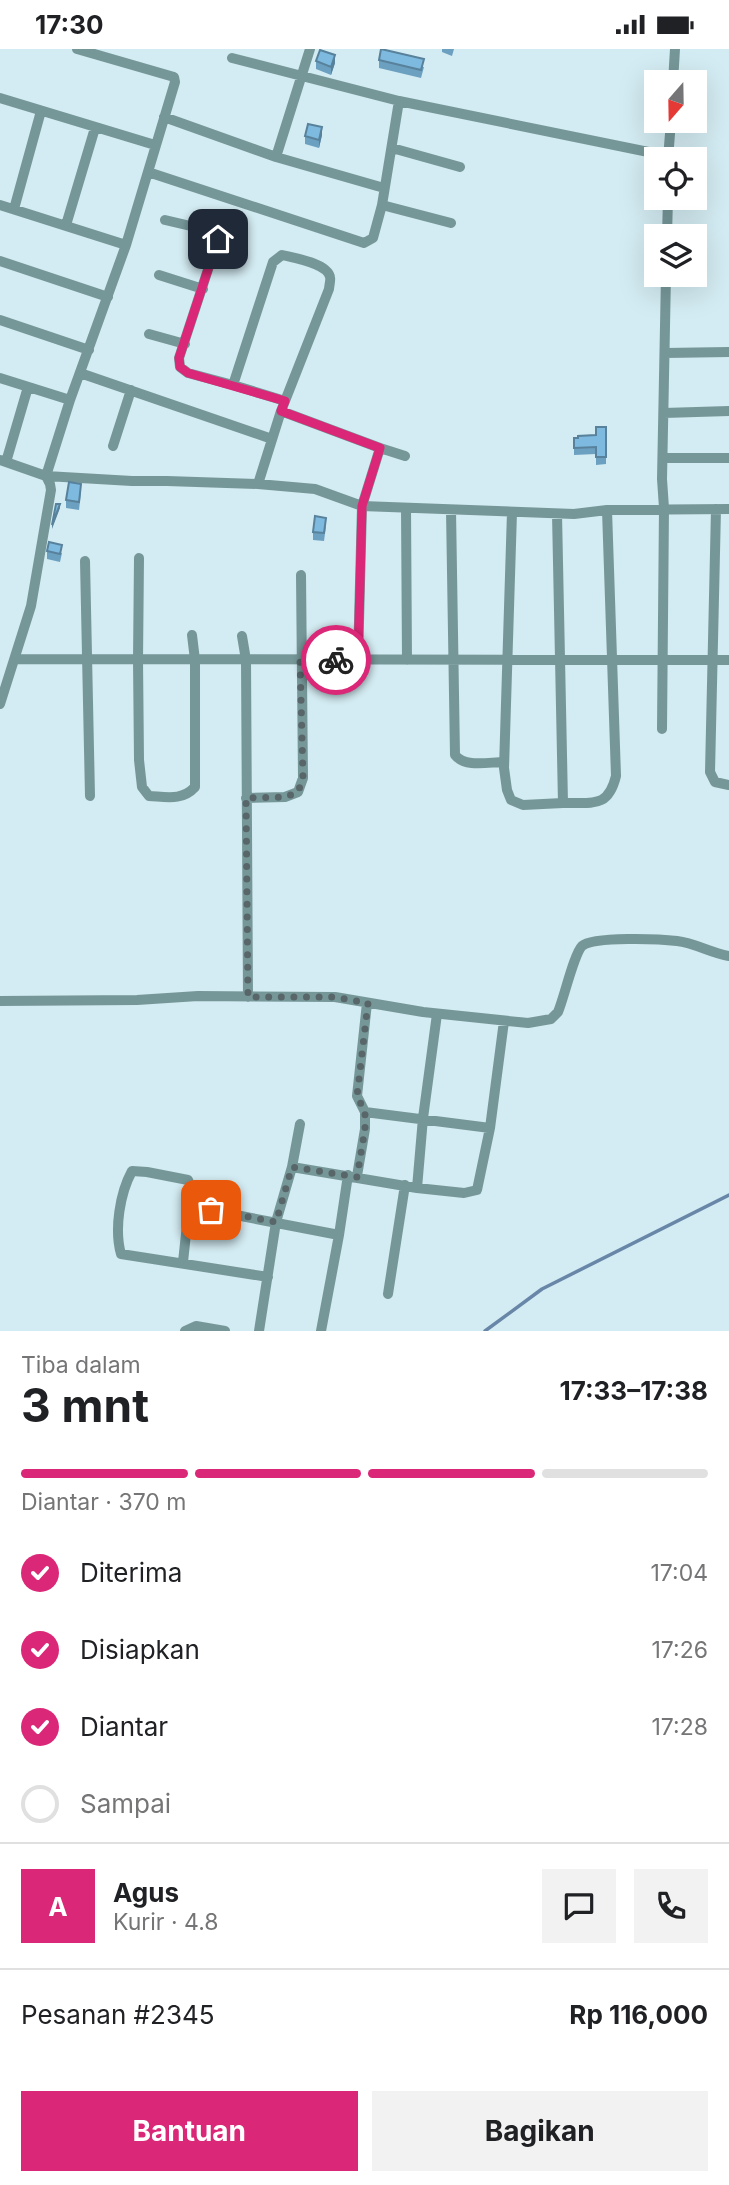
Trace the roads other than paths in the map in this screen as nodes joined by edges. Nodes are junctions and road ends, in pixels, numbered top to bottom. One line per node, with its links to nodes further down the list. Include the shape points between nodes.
1 (77, 49): 10 (street, via 174,77)
2 (310, 49): 6 (street)
3 (675, 49): 5 (street)
4 (232, 58): 6 (street)
5 (674, 70)
6 (302, 76): 8 (street); 15 (street)
7 (0, 99): 9 (street)
8 (399, 101): 13 (street); 14 (street)
9 (41, 111): 11 (street); 21 (street)
10 (164, 117): 12 (street); 15 (street)
11 (95, 128): 12 (street); 24 (street)
12 (155, 145): 17 (street)
13 (392, 148): 16 (street); 18 (street)
14 (644, 153)
15 (276, 157): 18 (street)
16 (460, 167)
17 (148, 172): 20 (street, via 364,243 373,238); 25 (street)
18 (384, 188): 20 (street)
19 (0, 205): 21 (street)
20 (382, 205): 23 (street)
21 (14, 209): 24 (street)
22 (165, 220): 29 (street, via 212,231 218,239)
23 (451, 223)
24 (66, 225): 25 (street)
25 (126, 245): 30 (street)
26 (0, 261): 30 (street)
27 (159, 275): 29 (street)
28 (666, 287): 36 (street)
29 (203, 289): 33 (street)
30 (108, 297): 34 (street)
31 (0, 320): 34 (street)
32 (149, 334): 33 (street)
33 (185, 344): 39 (street, via 180,367)
34 (89, 350): 37 (street)
35 (729, 352): 36 (street)
36 (665, 353): 45 (street)
37 (80, 373): 41 (street); 42 (street)
38 (0, 378): 40 (street)
39 (233, 385): 43 (street); 43 (street, via 273,263 282,255 307,261 331,278)
40 (28, 387): 42 (street); 52 (street)
41 (131, 390): 46 (street); 47 (street)
42 (70, 400): 53 (street)
43 (283, 406): 46 (street); 48 (street)
44 (729, 411): 45 (street)
45 (664, 413): 51 (street)
46 (272, 439): 54 (street)
47 (113, 446)
48 (380, 448): 49 (street); 55 (street)
49 (405, 456)
50 (729, 458): 51 (street)
51 (663, 459): 57 (street)
52 (3, 461): 53 (street)
53 (46, 476): 54 (street); 69 (street, via 51,490 31,606)
54 (258, 485): 55 (street, via 315,489)
55 (362, 506): 56 (street); 75 (street)
56 (406, 508): 58 (street); 76 (street)
57 (664, 508): 59 (street); 61 (street); 81 (street)
58 (451, 509): 62 (street); 77 (street)
59 (716, 509): 60 (street); 82 (street)
60 (729, 509)
61 (607, 510): 63 (street); 80 (street)
62 (512, 512): 63 (street); 78 (street)
63 (557, 514): 79 (street)
64 (139, 558): 71 (street)
65 (85, 561): 70 (street)
66 (301, 575): 74 (street)
67 (192, 635): 72 (street)
68 (242, 636): 73 (street)
69 (15, 659): 70 (street); 84 (street)
70 (87, 659): 71 (street); 88 (street)
71 (138, 660): 72 (street); 72 (street, via 142,787 149,796 171,797 188,795 195,787)
72 (195, 660): 73 (street)
73 (246, 660): 74 (street); 89 (street)
74 (300, 660): 75 (street); 89 (street, via 303,778 298,792)
75 (358, 660): 76 (street)
76 (407, 660): 77 (street)
77 (453, 660): 78 (street); 86 (street, via 455,755 467,763)
78 (507, 660): 79 (street); 86 (street)
79 (559, 660): 80 (street); 90 (street)
80 (612, 660): 81 (street); 90 (street, via 616,776 612,791 605,800)
81 (662, 660): 82 (street); 85 (street)
82 (713, 660): 83 (street); 87 (street, via 709,772 715,782)
83 (729, 660)
84 (0, 704)
85 (662, 729)
86 (504, 762): 90 (street, via 511,800 523,805)
87 (729, 785)
88 (90, 796)
89 (246, 798): 92 (street)
90 (563, 803)
91 (729, 956): 96 (street, via 679,941 649,938 585,943 577,953 555,1016 528,1023)
92 (248, 997): 93 (street); 94 (street, via 335,997)
93 (0, 1001)
94 (368, 1003): 95 (street); 97 (street, via 357,1096)
95 (437, 1013): 96 (street); 98 (street)
96 (504, 1021): 100 (street)
97 (365, 1112): 98 (street); 102 (street)
98 (423, 1118): 100 (street); 103 (street)
99 (300, 1124): 101 (street)
100 (490, 1128): 103 (street, via 477,1189 464,1193)
101 (292, 1167): 102 (street); 105 (street)
102 (353, 1176): 103 (street); 106 (street)
103 (411, 1187): 109 (street)
104 (189, 1206): 105 (street); 107 (street); 107 (street, via 188,1180 132,1171 125,1183 119,1222 121,1254)
105 (276, 1222): 106 (street); 108 (street)
106 (339, 1235): 113 (street)
107 (183, 1262): 108 (street)
108 (268, 1277): 112 (street)
109 (388, 1294)
110 (185, 1331): 111 (street, via 196,1326)
111 (225, 1331)
112 (259, 1331)
113 (321, 1331)

